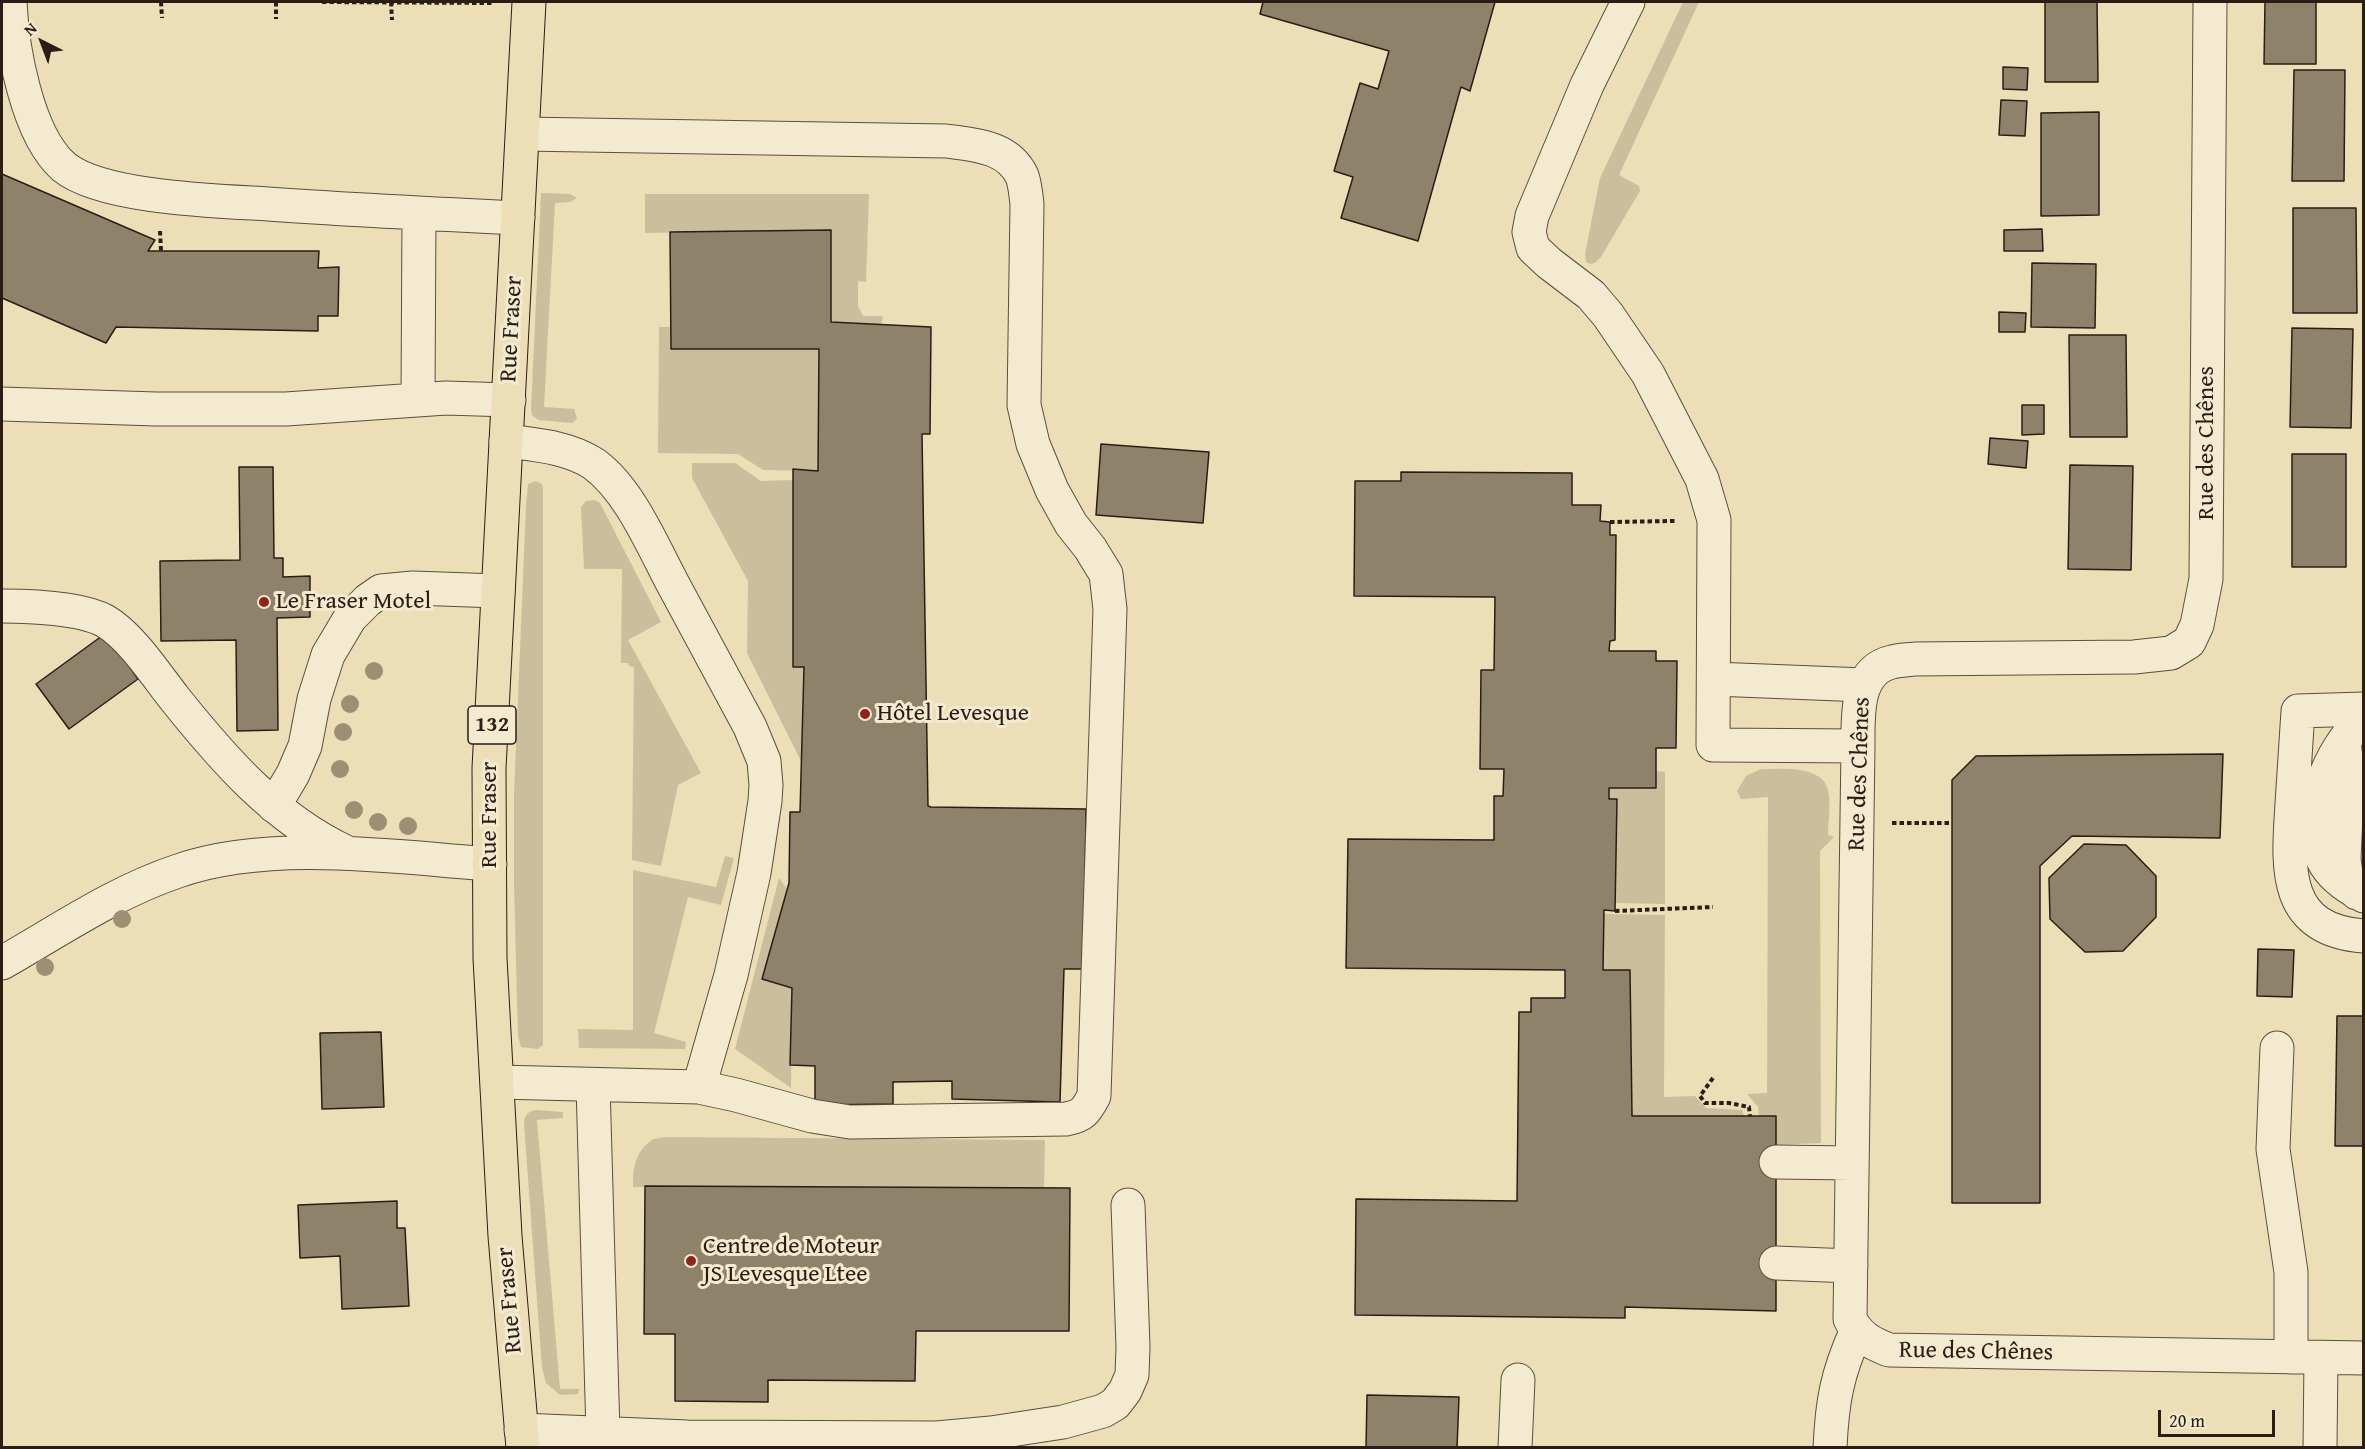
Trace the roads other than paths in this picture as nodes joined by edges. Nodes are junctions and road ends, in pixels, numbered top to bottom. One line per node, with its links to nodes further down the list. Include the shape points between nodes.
1 (10, 2): 6 (street, via 11,30 24,90 52,153 77,176 112,187 193,199)
2 (529, 2): 5 (main road, Rue Fraser / 132)
3 (1628, 2): 14 (street, via 1557,152 1529,232 1533,248 1591,295 1608,315 1648,374 1702,479 1714,520)
4 (2210, 2): 15 (street, Rue des Chênes, via 2206,579 2197,625 2189,642 2171,653 2134,657 1890,662 1873,671)
5 (523, 134): 7 (main road, Rue Fraser / 132); 28 (street, via 946,141 984,146 1007,157 1022,176 1027,204 1024,405 1033,444 1071,524 1106,574 1110,609 1094,1096 1086,1111 1066,1119 850,1122)
6 (418, 213): 7 (street); 8 (street)
7 (518, 218): 9 (main road, Rue Fraser / 132)
8 (418, 400): 9 (street); 10 (street, via 286,409)
9 (509, 400): 11 (main road, Rue Fraser / 132)
10 (2, 404)
11 (506, 441): 12 (main road, Rue Fraser / 132); 28 (street, via 551,447 575,455 593,464 618,488 750,727 764,761 766,784 754,873 731,975)
12 (498, 591): 19 (street, via 413,588 381,591 368,600 350,618 328,655 305,746); 21 (main road, Rue Fraser / 132, via 489,768)
13 (2, 606): 19 (street, via 86,614 105,621 124,637 206,737)
14 (1714, 679): 15 (street); 18 (street, via 1713,745)
15 (1864, 685): 18 (street, Rue des Chênes, via 1858,715)
16 (2364, 709): 23 (street, via 2298,711 2289,858 2292,886 2302,906 2316,921 2333,930)
17 (2354, 730): 22 (street, via 2321,784 2316,831 2324,862 2336,878)
18 (1858, 746): 30 (street, Rue des Chênes)
19 (274, 806): 20 (street, via 296,823)
20 (354, 855): 21 (street); 24 (street, via 237,858 180,870 96,907)
21 (490, 864): 26 (main road, Rue Fraser / 132, via 490,958)
22 (2361, 895)
23 (2364, 936)
24 (2, 963)
25 (2277, 1048): 35 (street, via 2273,1149)
26 (498, 1082): 27 (street); 39 (main road, Rue Fraser / 132, via 505,1236)
27 (593, 1085): 28 (street); 38 (street)
28 (699, 1087)
29 (1776, 1162): 30 (street)
30 (1852, 1163): 33 (street, Rue des Chênes)
31 (1128, 1205): 38 (street, via 1132,1375 1115,1404 1103,1411 1052,1424 938,1438)
32 (1776, 1263): 33 (street)
33 (1851, 1266): 34 (street, Rue des Chênes, via 1850,1319)
34 (1856, 1332): 35 (street, Rue des Chênes, via 1869,1342 1899,1351); 41 (street, via 1836,1383)
35 (2306, 1358): 36 (street, Rue des Chênes); 42 (street)
36 (2364, 1358)
37 (1518, 1380): 40 (street)
38 (603, 1433): 39 (street)
39 (522, 1439)
40 (1515, 1448)
41 (1830, 1448)
42 (2320, 1448)

